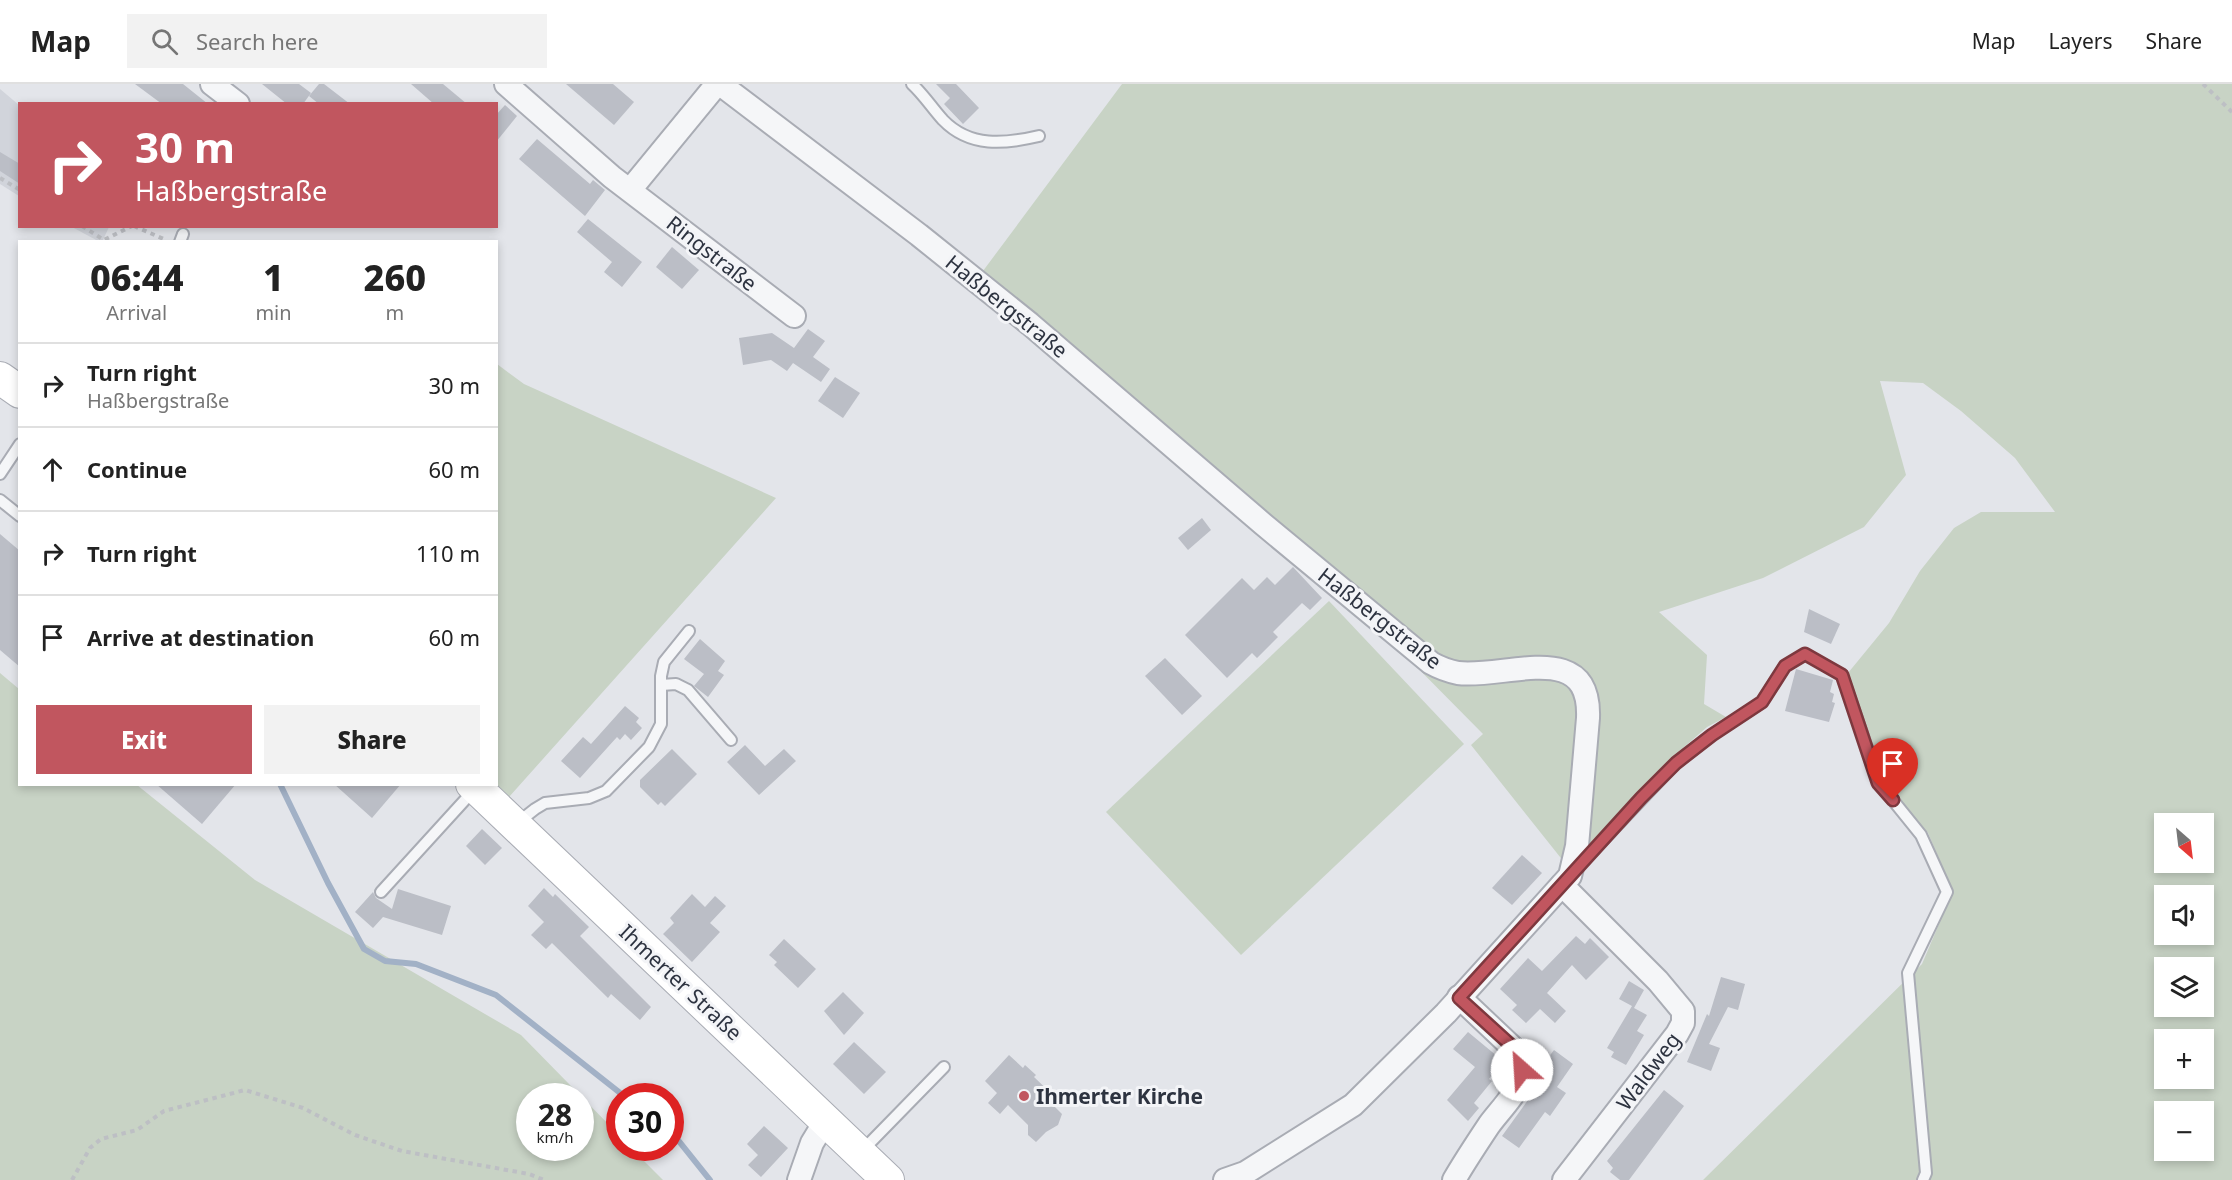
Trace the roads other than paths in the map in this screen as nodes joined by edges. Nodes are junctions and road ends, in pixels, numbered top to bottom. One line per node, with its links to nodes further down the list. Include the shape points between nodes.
1 (212, 84): 5 (street)
2 (506, 84): 7 (street, Ringstraße)
3 (718, 84): 7 (street); 20 (street, Haßbergstraße, via 1030,324 1431,663 1458,673 1548,668 1576,678 1589,701 1577,846)
4 (912, 84): 6 (lane, via 943,120 963,135 1009,143)
5 (234, 102)
6 (1039, 136)
7 (630, 190): 8 (street, Ringstraße)
8 (794, 316)
9 (0, 378): 10 (main road)
10 (18, 391)
11 (18, 447): 12 (lane)
12 (0, 474)
13 (0, 500): 14 (lane)
14 (18, 514)
15 (689, 631): 16 (lane, via 664,662)
16 (661, 685): 17 (lane, via 676,684 688,690); 19 (lane, via 661,724 657,734 606,791 589,798 545,803)
17 (731, 740)
18 (474, 786): 19 (main road, Ihmerter Straße); 21 (lane)
19 (515, 825): 24 (main road, Ihmerter Straße)
20 (1566, 880): 22 (street, Haßbergstraße); 30 (street, Waldweg, via 1683,1011 1683,1023); 31 (lane, via 1676,763 1762,702 1785,666 1805,654 1842,675 1878,783 1921,836 1947,892 1908,973 1926,1173)
21 (381, 892)
22 (1459, 998): 28 (street, Haßbergstraße, via 1353,1105 1245,1173); 29 (street, via 1514,1048 1522,1070 1514,1092)
23 (944, 1067): 25 (lane)
24 (826, 1119): 25 (main road, Ihmerter Straße); 26 (street)
25 (861, 1153): 27 (main road, Ihmerter Straße)
26 (799, 1180)
27 (888, 1180)
28 (1225, 1180)
29 (1454, 1180)
30 (1564, 1180)
31 (1923, 1180)

